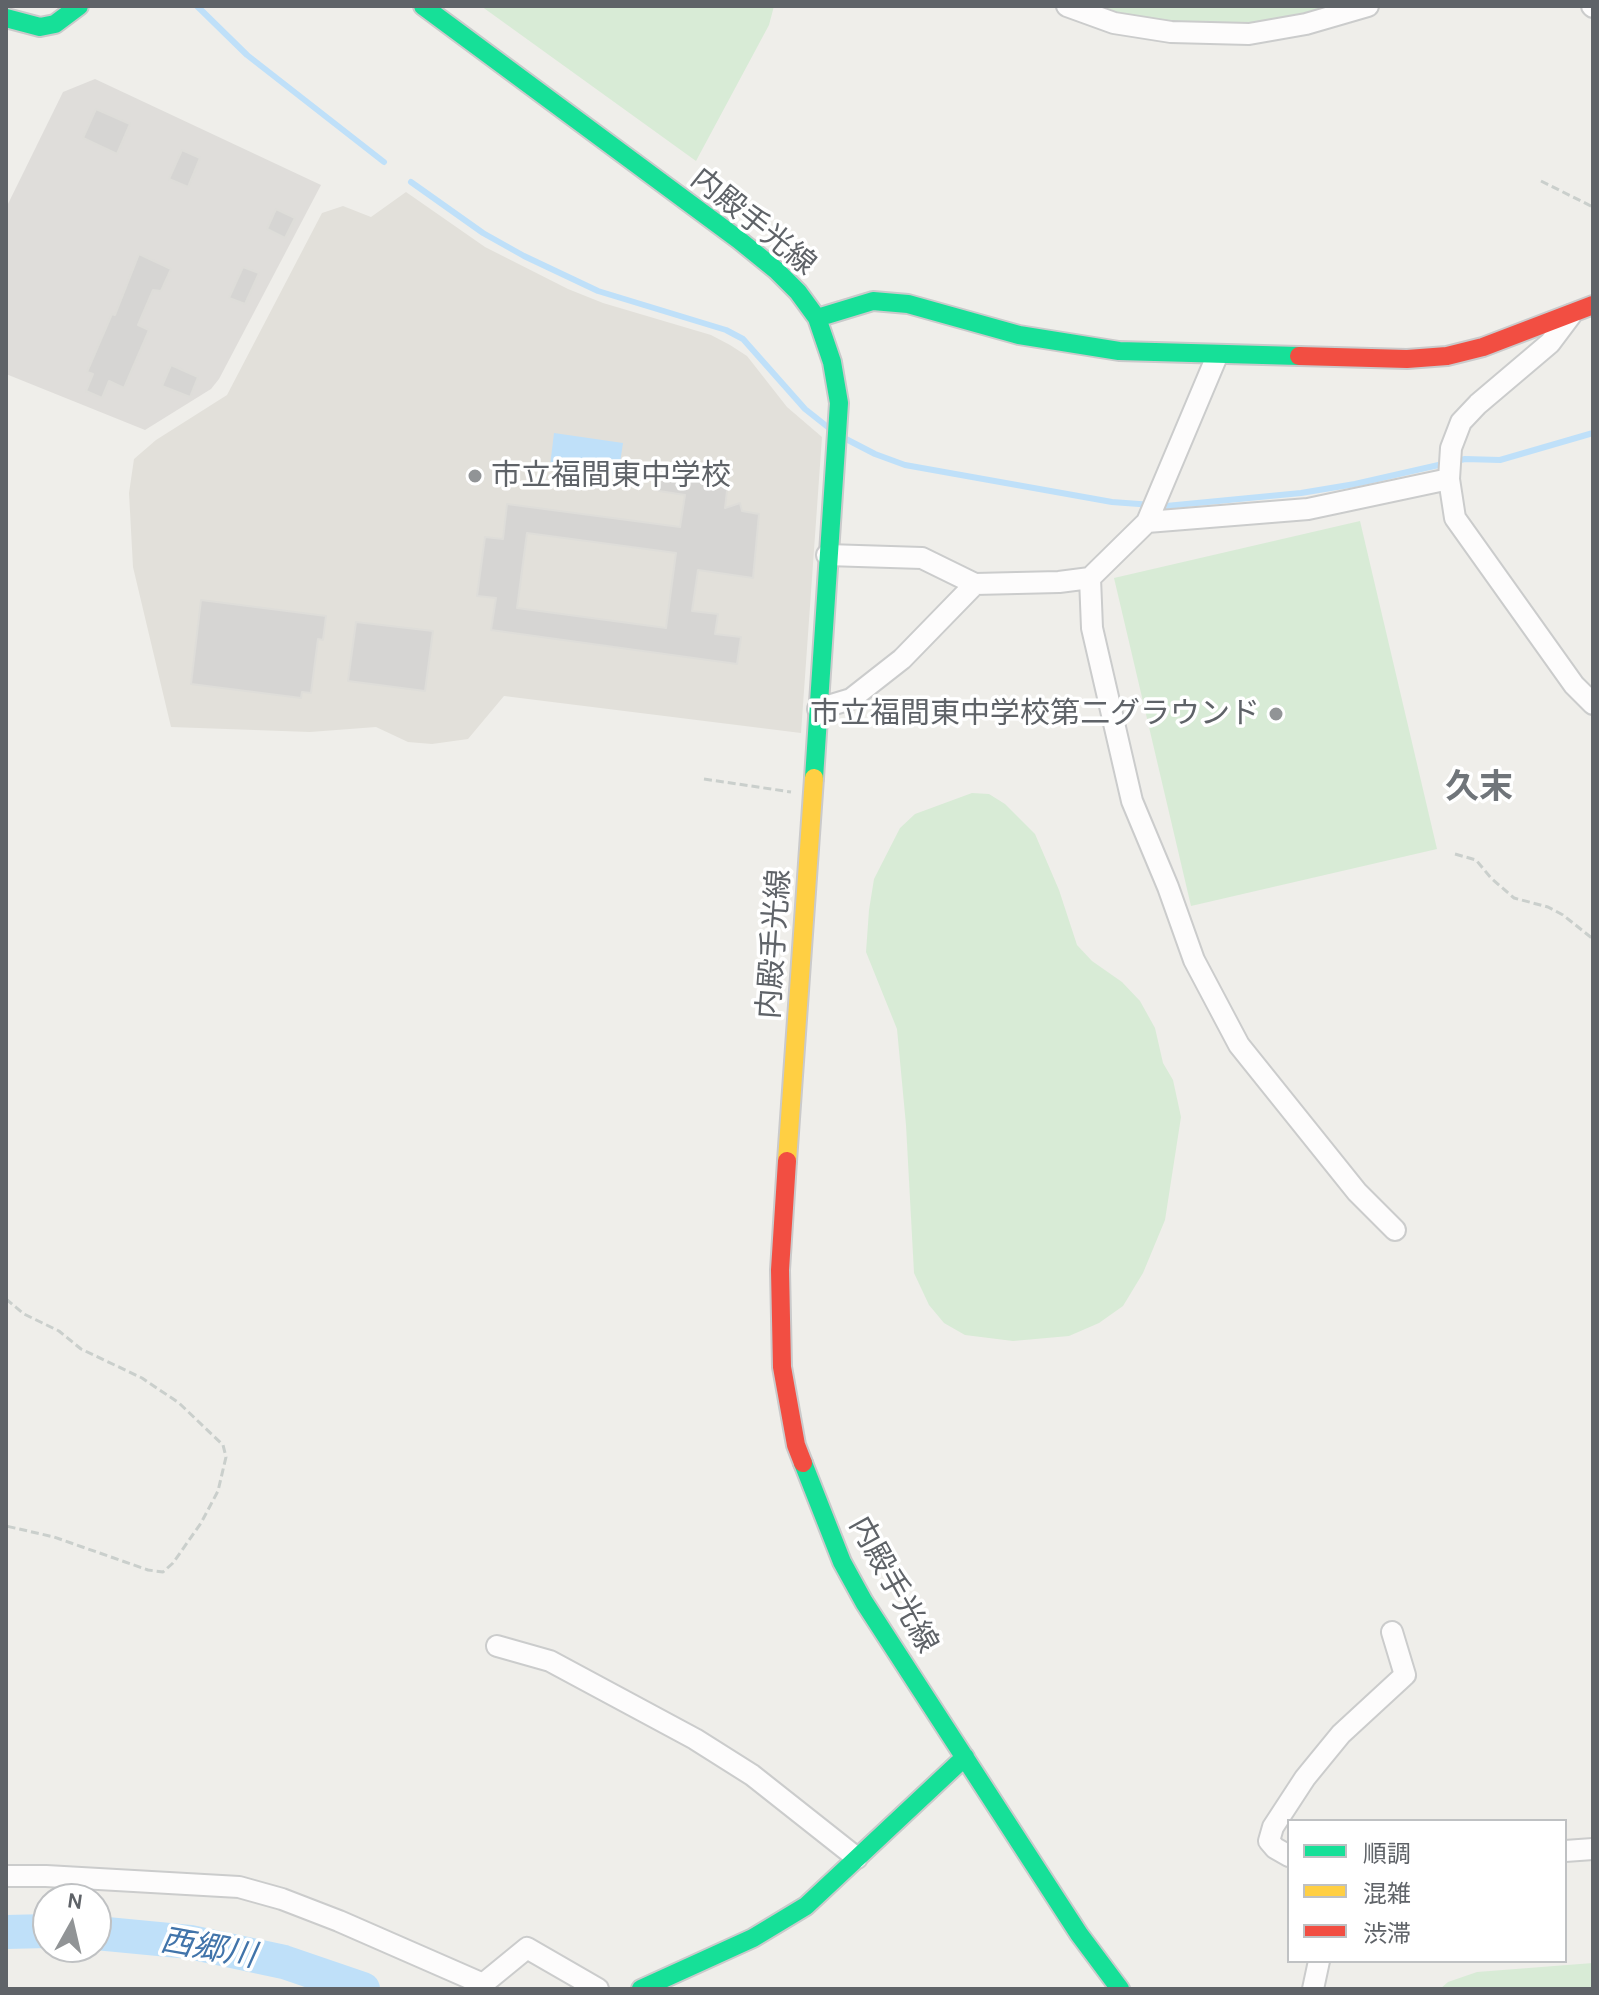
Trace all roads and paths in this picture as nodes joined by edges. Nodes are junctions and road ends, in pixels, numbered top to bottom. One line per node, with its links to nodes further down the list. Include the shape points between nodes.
1 (19, 6): 2 (main road, via 44,12)
2 (58, 6)
3 (79, 6): 7 (main road, via 55,24 40,27)
4 (423, 6): 12 (main road, 内殿手光線, via 739,240 798,292)
5 (1067, 6): 6 (street, via 1114,23 1171,32 1249,34)
6 (1368, 6)
7 (6, 18)
8 (1541, 181): 9 (path)
9 (1593, 207)
10 (1593, 305): 11 (main road)
11 (1571, 315): 13 (main road, via 1447,356); 14 (street, via 1550,343 1461,422 1451,448)
12 (817, 318): 13 (main road, via 873,301 908,304 1066,344); 16 (main road, 内殿手光線, via 839,403)
13 (1217, 356): 15 (street)
14 (1449, 479): 15 (street, via 1308,509); 19 (street, via 1455,518)
15 (1147, 522): 17 (street)
16 (827, 555): 18 (street, via 922,558); 20 (main road, 内殿手光線)
17 (1090, 578): 18 (street); 25 (street, via 1092,628 1132,801 1194,960 1239,1045 1357,1192)
18 (975, 584): 20 (street, via 902,659 851,699)
19 (1593, 704)
20 (818, 709): 22 (main road, 内殿手光線)
21 (704, 779): 22 (path)
22 (813, 795): 30 (main road, 内殿手光線, via 780,1270 788,1406 796,1445 842,1562)
23 (1455, 854): 24 (path, via 1476,860 1514,898 1548,907)
24 (1593, 939)
25 (1395, 1230)
26 (6, 1299): 27 (path, via 81,1349 142,1378 179,1403 223,1445 226,1457 218,1491 201,1523 163,1572)
27 (6, 1526)
28 (1392, 1632): 33 (street, via 1405,1675 1341,1734 1305,1778 1269,1841)
29 (497, 1646): 34 (street, via 550,1661 695,1739 752,1775)
30 (965, 1757): 34 (main road); 39 (main road, 内殿手光線)
31 (1593, 1849): 32 (street)
32 (1567, 1851)
33 (1287, 1855)
34 (857, 1858): 38 (main road, via 806,1906 753,1938)
35 (6, 1876): 37 (street, via 239,1887 339,1921 483,1984 527,1948)
36 (1319, 1963): 40 (street)
37 (598, 1989)
38 (641, 1989)
39 (1120, 1989)
40 (1313, 1989)

